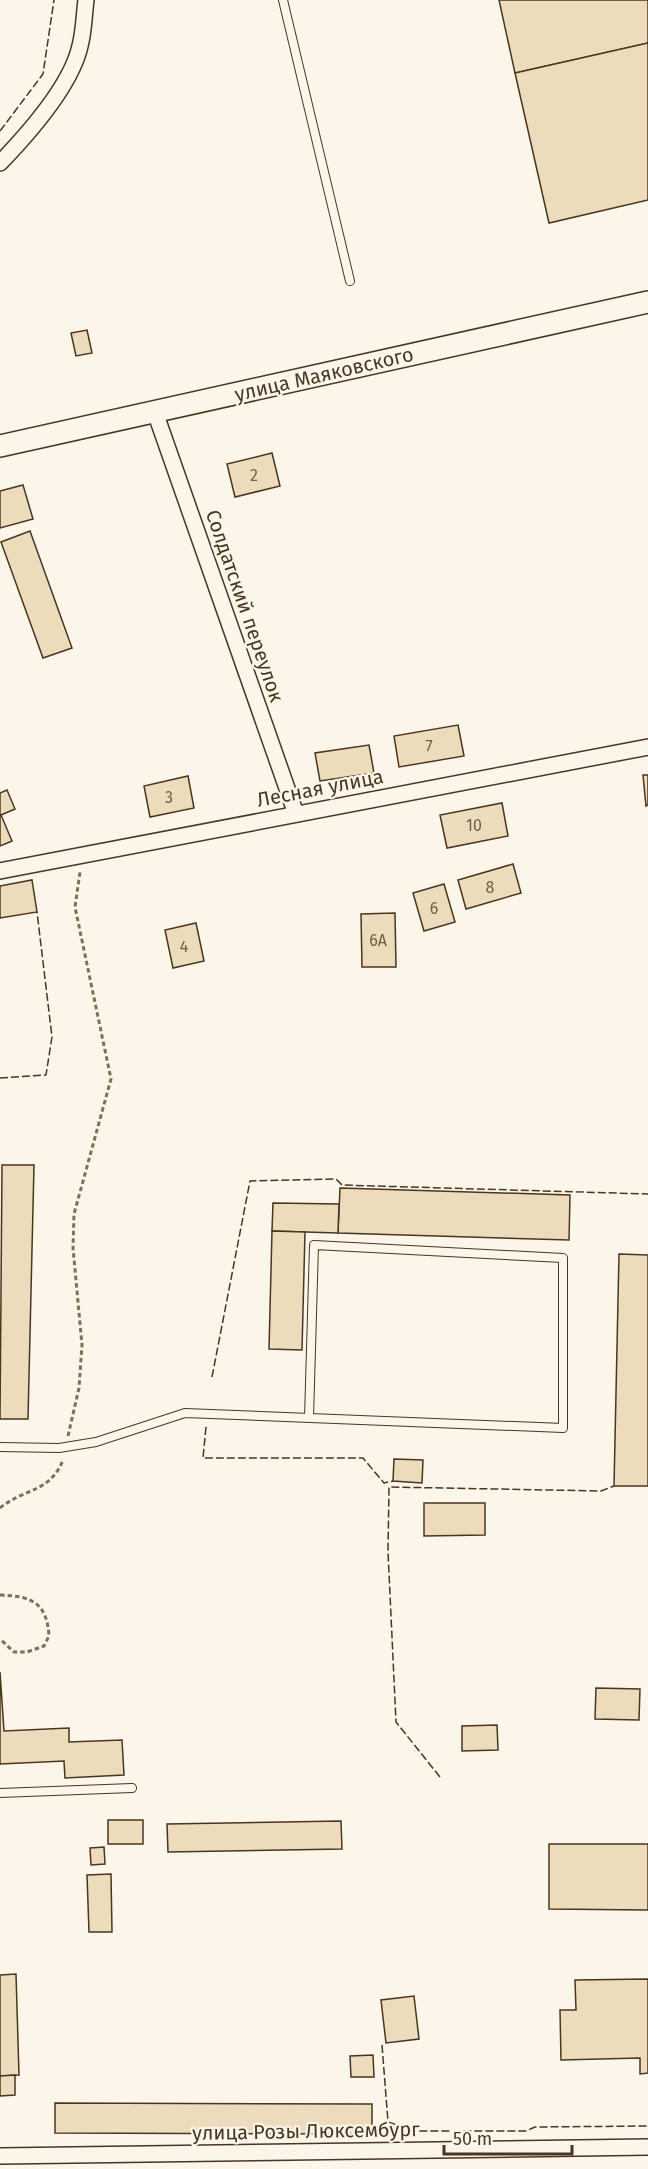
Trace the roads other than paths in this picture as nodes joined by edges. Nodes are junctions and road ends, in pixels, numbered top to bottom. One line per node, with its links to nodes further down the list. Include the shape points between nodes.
1 (86, 0): 3 (street, via 80,48 64,82)
2 (283, 0): 4 (lane)
3 (0, 163)
4 (350, 281)
5 (648, 302): 6 (street, улица Маяковского)
6 (155, 412): 7 (street, улица Маяковского); 9 (street, Солдатский переулок)
7 (0, 446)
8 (648, 747): 9 (street, Лесная улица)
9 (296, 814): 10 (street, Лесная улица)
10 (0, 871)
11 (309, 1418): 11 (lane, via 314,1245 563,1258 563,1428); 12 (lane, via 185,1413 96,1442)
12 (0, 1448)
13 (132, 1788): 14 (lane)
14 (0, 1793)
15 (648, 2147): 16 (street, улица Розы Люксембург)
16 (0, 2156)

